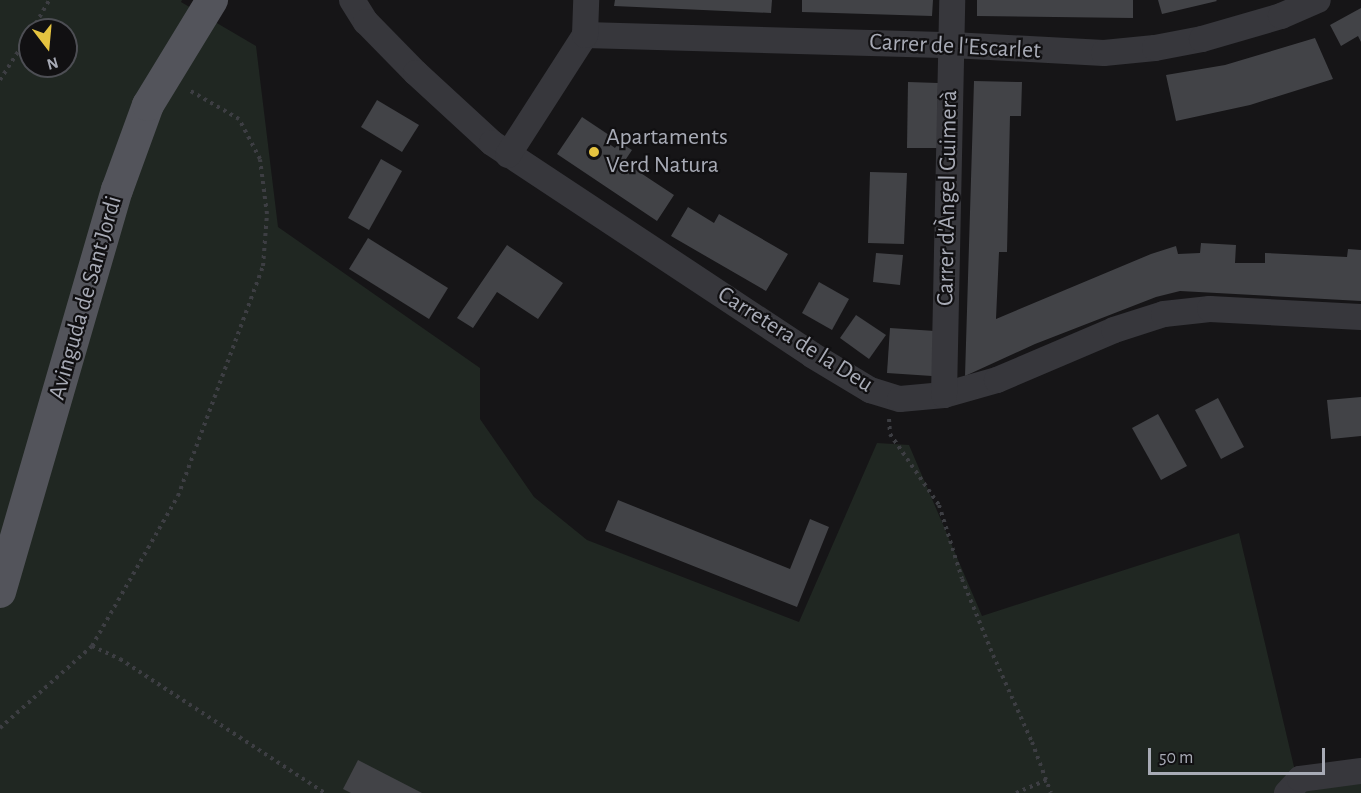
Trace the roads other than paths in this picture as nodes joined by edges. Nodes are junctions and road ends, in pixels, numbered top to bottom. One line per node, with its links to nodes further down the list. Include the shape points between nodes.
1 (230, 0): 6 (main road, Avinguda de Sant Jordi)
2 (352, 0): 9 (street, Carretera de la Deu, via 366,22 416,73)
3 (586, 0): 7 (street)
4 (952, 0): 8 (street, Carrer d'Àngel Guimerà)
5 (1318, 0): 8 (street, Carrer de l'Escarlet, via 1240,29 1155,48 1104,52)
6 (207, 9): 12 (main road, Avinguda de Sant Jordi, via 148,105 117,190)
7 (585, 35): 8 (street, Carrer de l'Escarlet); 9 (street)
8 (952, 45): 11 (street, Carrer d'Àngel Guimerà)
9 (508, 155): 11 (street, Carretera de la Deu, via 870,390 900,399)
10 (1361, 318): 11 (street, Carretera de la Deu, via 1210,309 1164,314 1114,330 997,380)
11 (944, 395)
12 (0, 592)
13 (1361, 771): 14 (street, via 1300,779)
14 (1287, 793)

